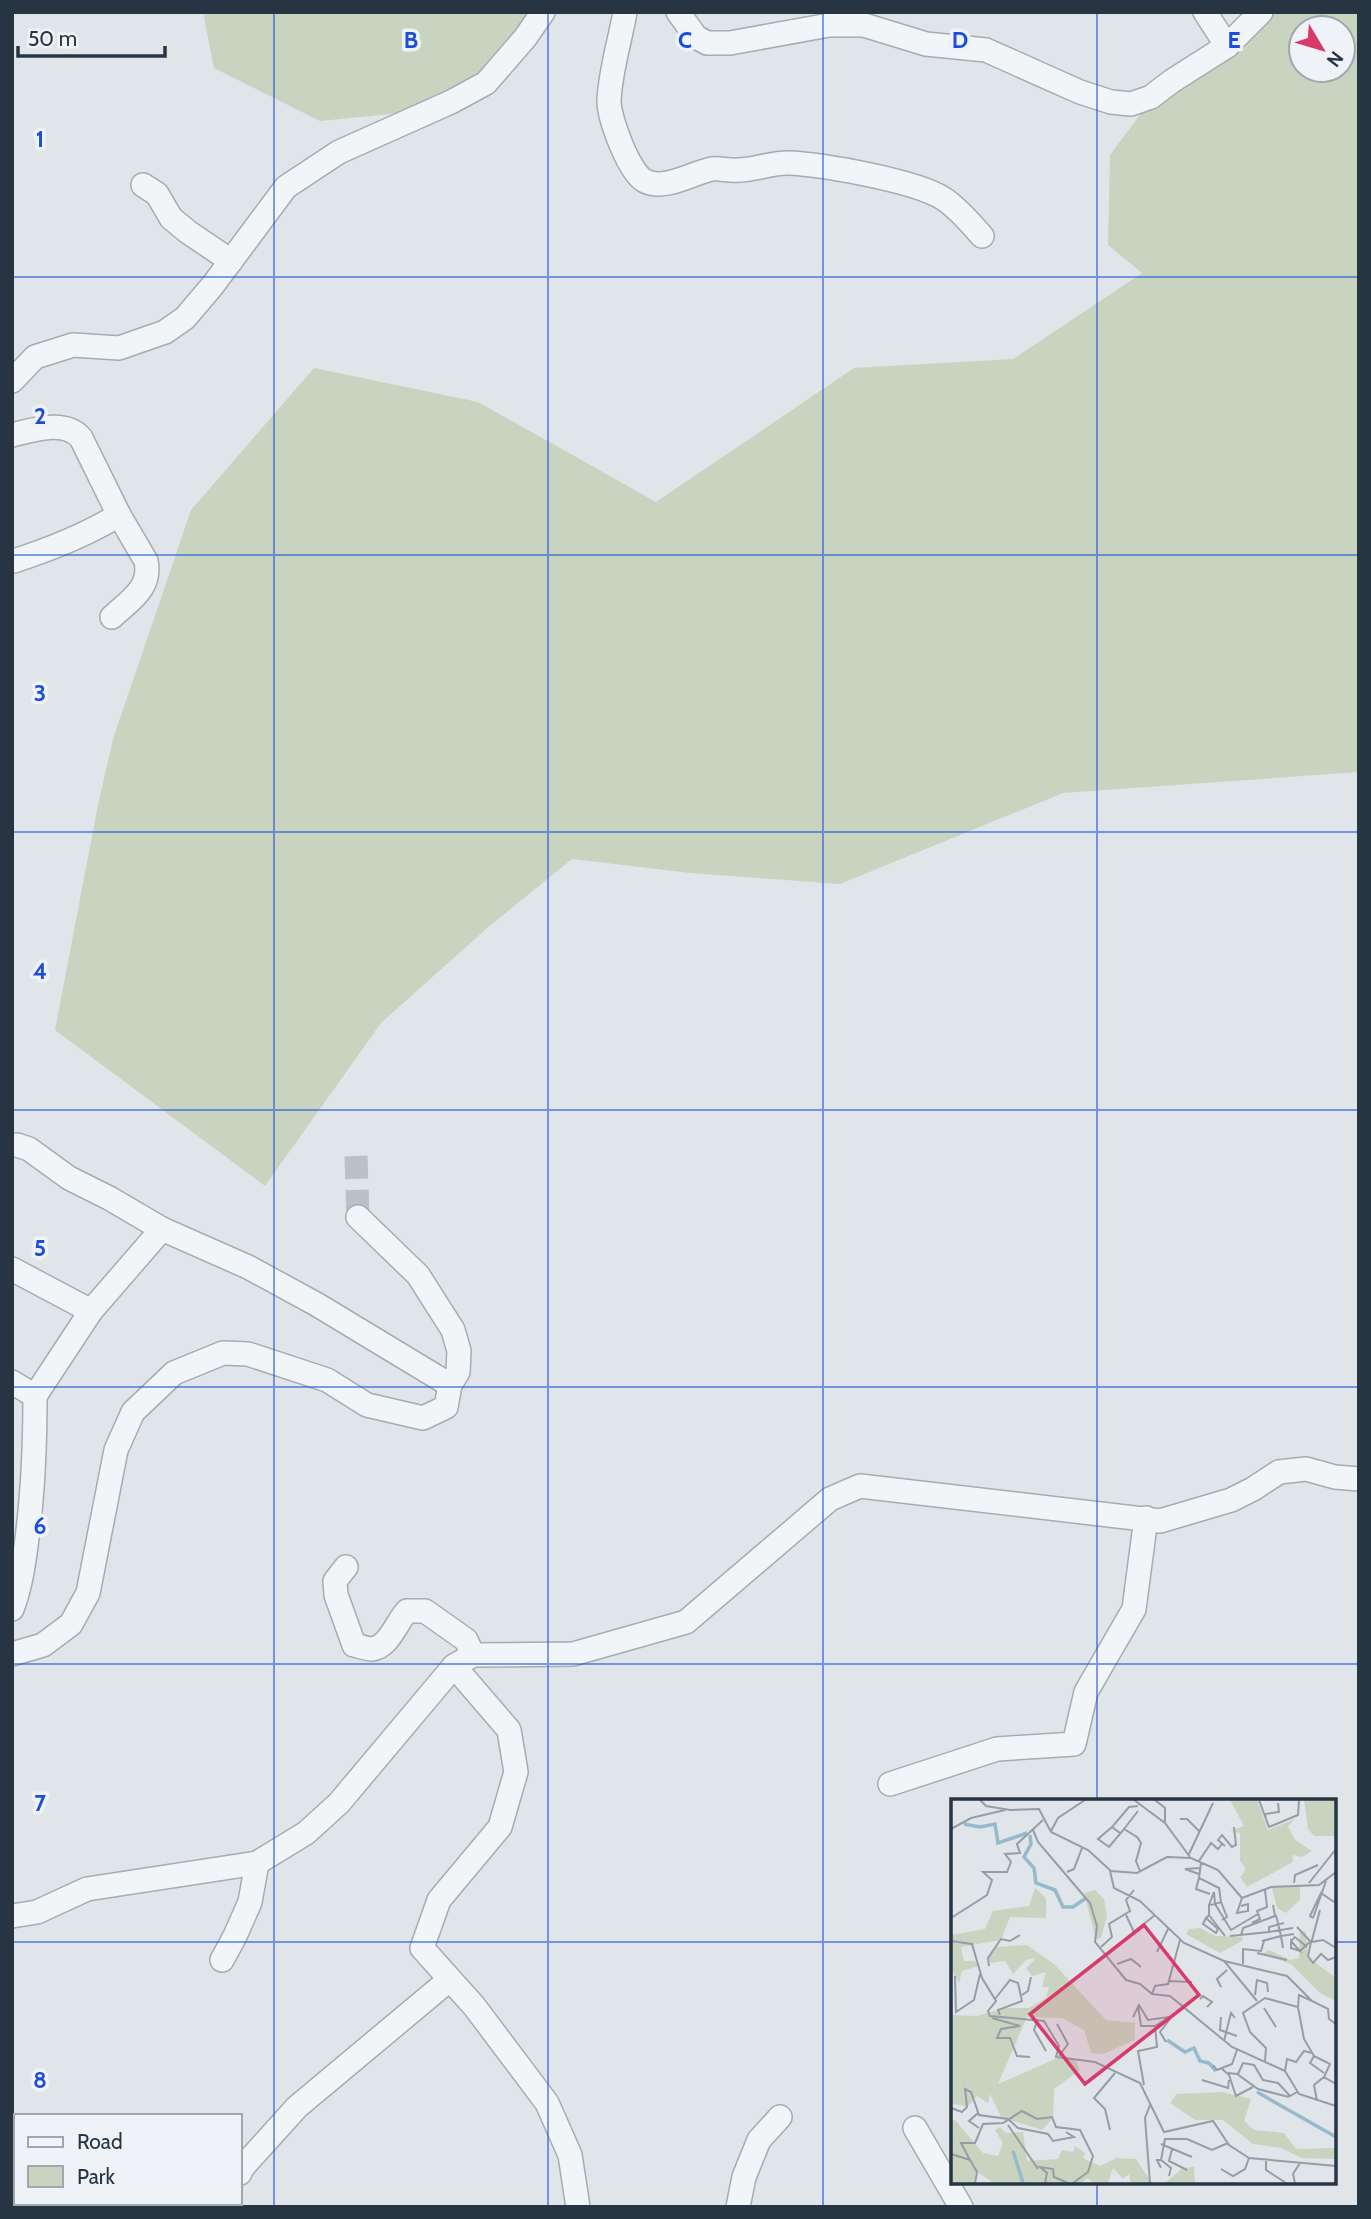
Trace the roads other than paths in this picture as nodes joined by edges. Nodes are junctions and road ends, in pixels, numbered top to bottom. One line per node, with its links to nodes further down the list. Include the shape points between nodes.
1 (543, 12): 9 (street, via 486,83 339,152 286,187)
2 (625, 12): 8 (street, via 609,103 624,154 645,181 660,185 714,169 740,171 789,163 841,170 915,185 943,198)
3 (678, 12): 6 (street, via 706,43 864,24 926,44 986,50 1080,92 1131,104 1151,97)
4 (1205, 12): 6 (street)
5 (1261, 12): 6 (street)
6 (1227, 46)
7 (143, 185): 9 (street, via 157,194 172,218 188,232)
8 (982, 236)
9 (231, 261): 10 (street, via 185,318 165,332 119,348 73,345 35,357)
10 (12, 381)
11 (12, 435): 12 (street, via 41,428 76,432)
12 (119, 516): 13 (street, via 49,550); 14 (street, via 148,569 143,588)
13 (14, 561)
14 (112, 617)
15 (17, 1145): 17 (street)
16 (358, 1217): 21 (street, via 418,1275 453,1330 458,1371)
17 (162, 1228): 19 (street); 21 (street, via 316,1304)
18 (12, 1269): 19 (street)
19 (91, 1311): 22 (street)
20 (12, 1382): 22 (street)
21 (450, 1385): 27 (street, via 446,1407 423,1418 367,1405 327,1380 248,1354 223,1353 174,1373 133,1412 116,1450 88,1593 71,1623 43,1645)
22 (35, 1396): 26 (street, via 36,1460 30,1518 20,1590)
23 (1359, 1479): 24 (street, via 1306,1469 1279,1472 1231,1500 1160,1521)
24 (1146, 1518): 28 (street, via 860,1486 830,1499 686,1622 573,1654); 29 (street, via 1134,1609 1086,1692 1074,1744 997,1749)
25 (345, 1567): 28 (street, via 335,1581 336,1595 354,1645 372,1649 386,1643 407,1611 425,1611 466,1640)
26 (12, 1609)
27 (12, 1654)
28 (464, 1660): 30 (street, via 339,1803 306,1833); 33 (street, via 509,1730 516,1772 500,1827 439,1900 422,1948)
29 (890, 1784)
30 (257, 1863): 31 (street, via 87,1889 37,1912); 32 (street, via 250,1902)
31 (12, 1916)
32 (222, 1959)
33 (449, 1980): 36 (street, via 297,2107); 37 (street, via 547,2104 570,2155)
34 (780, 2117): 38 (street, via 759,2140)
35 (915, 2128): 39 (street)
36 (242, 2168)
37 (578, 2207)
38 (738, 2207)
39 (961, 2207)

